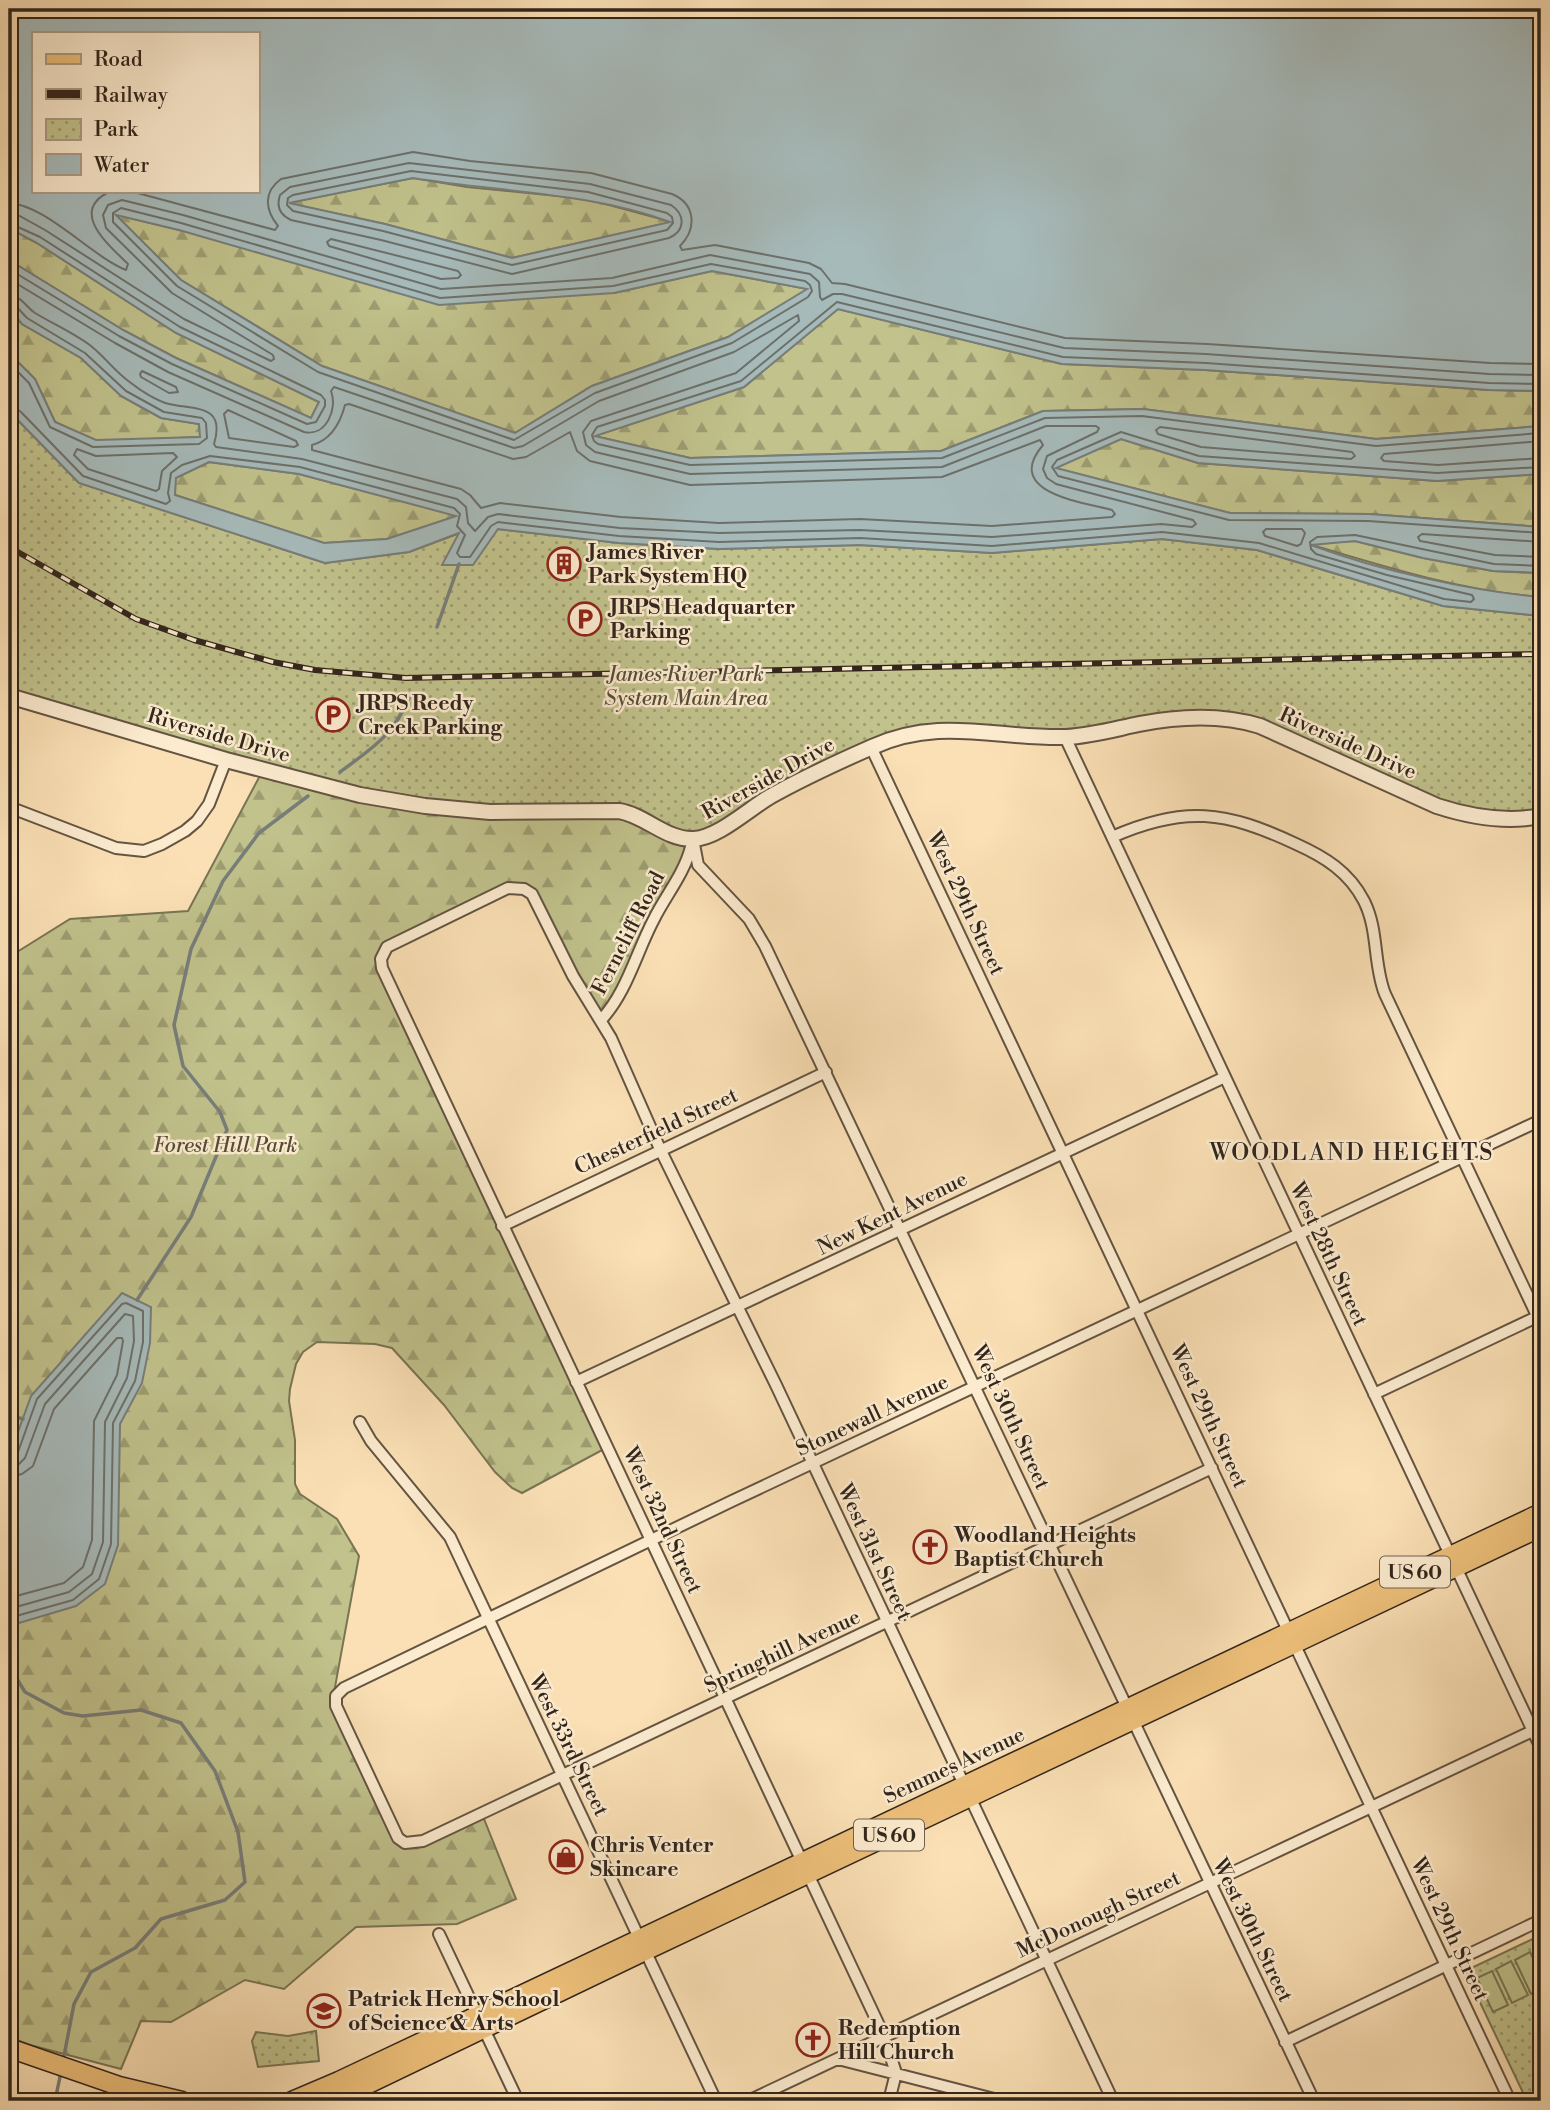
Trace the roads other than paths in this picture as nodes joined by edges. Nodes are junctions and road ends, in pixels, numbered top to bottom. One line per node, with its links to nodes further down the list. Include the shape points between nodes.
1 (9, 696): 4 (street, Riverside Drive)
2 (1065, 737): 3 (street, Riverside Drive, via 923,731); 6 (street, Riverside Drive, via 1161,720 1232,719 1277,732 1456,812 1500,819); 7 (street, West 28th Street)
3 (871, 747): 8 (street, Riverside Drive, via 774,794 710,835); 15 (street, West 29th Street)
4 (226, 760): 5 (street, via 209,804 197,821 144,850 116,848); 8 (street, Riverside Drive, via 360,795 435,807 490,812 625,812)
5 (9, 807)
6 (1541, 816)
7 (1112, 837): 12 (street, West 28th Street); 16 (street, via 1158,819 1218,816 1264,829 1323,857 1352,882 1374,928 1378,976 1385,994)
8 (693, 839): 10 (street, Ferncliff Road, via 684,867 655,917 620,996); 11 (street, West 30th Street, via 698,865 756,930)
9 (381, 959): 10 (street, Ferncliff Road, via 390,945 477,902 508,888 524,889 534,897 572,976); 17 (street, West 32nd Street)
10 (601, 1020): 14 (street, West 31st Street)
11 (826, 1072): 14 (street, Chesterfield Street); 18 (street, West 30th Street)
12 (1225, 1077): 15 (street, New Kent Avenue); 19 (street, West 28th Street)
13 (1541, 1120): 16 (street, Stonewall Avenue)
14 (660, 1149): 17 (street, Chesterfield Street); 20 (street, West 31st Street)
15 (1063, 1152): 18 (street, New Kent Avenue); 21 (street, West 29th Street)
16 (1463, 1158): 19 (street, Stonewall Avenue); 22 (street)
17 (502, 1226): 23 (street, West 32nd Street)
18 (900, 1230): 20 (street, New Kent Avenue); 24 (street, West 30th Street)
19 (1300, 1234): 21 (street, Stonewall Avenue); 25 (street, West 28th Street)
20 (738, 1307): 23 (street, New Kent Avenue); 27 (street, West 31st Street)
21 (1139, 1311): 24 (street, Stonewall Avenue); 28 (street, West 29th Street)
22 (1540, 1318): 25 (street)
23 (576, 1382): 31 (street, West 32nd Street)
24 (976, 1388): 27 (street, Stonewall Avenue); 32 (street, West 30th Street)
25 (1374, 1394): 33 (street, West 28th Street)
26 (360, 1422): 34 (street, West 33rd Street, via 370,1441 450,1537)
27 (813, 1465): 31 (street, Stonewall Avenue); 35 (street, West 31st Street)
28 (1212, 1468): 32 (street, Springhill Avenue); 36 (street, West 29th Street)
29 (1541, 1513): 33 (main road, Semmes Avenue / US 60)
30 (1541, 1527): 33 (main road, Semmes Avenue / US 60)
31 (651, 1541): 34 (street, Stonewall Avenue); 37 (street, West 32nd Street)
32 (1050, 1546): 35 (street, Springhill Avenue); 38 (street, West 30th Street)
33 (1454, 1561): 36 (main road, Semmes Avenue / US 60); 39 (street, West 28th Street)
34 (487, 1619): 41 (street, West 33rd Street); 44 (street, Stonewall Avenue, via 336,1696 395,1832)
35 (888, 1623): 37 (street, Springhill Avenue); 42 (street, West 31st Street)
36 (1293, 1637): 38 (main road, Semmes Avenue / US 60); 43 (street, West 29th Street)
37 (725, 1699): 41 (street, Springhill Avenue); 45 (street, West 32nd Street)
38 (1130, 1714): 42 (main road, Semmes Avenue / US 60); 46 (street, West 30th Street)
39 (1537, 1729): 40 (street, West 28th Street); 43 (street, McDonough Street)
40 (1541, 1748)
41 (563, 1775): 44 (street, Springhill Avenue, via 423,1842); 49 (street, West 33rd Street)
42 (967, 1791): 45 (main road, Semmes Avenue / US 60); 50 (street, West 31st Street)
43 (1371, 1806): 46 (street, McDonough Street); 51 (street, West 29th Street)
44 (405, 1843)
45 (805, 1868): 49 (main road, Semmes Avenue / US 60); 53 (street, West 32nd Street)
46 (1209, 1883): 50 (street, McDonough Street); 54 (street, West 30th Street)
47 (1541, 1920): 51 (street)
48 (439, 1934): 52 (street)
49 (642, 1945): 52 (main road, Semmes Avenue / US 60); 64 (street, West 33rd Street)
50 (1047, 1960): 53 (street, McDonough Street); 68 (street, West 31st Street)
51 (1446, 1965): 54 (street); 70 (street, West 29th Street)
52 (481, 2022): 59 (main road, Semmes Avenue / US 60); 62 (main road, Semmes Avenue / US 60); 63 (street)
53 (884, 2036): 56 (street, McDonough Street); 57 (street, West 32nd Street)
54 (1285, 2042): 69 (street, West 30th Street)
55 (9, 2048): 58 (main road)
56 (838, 2059): 57 (street); 65 (street, McDonough Street)
57 (896, 2073): 66 (street); 67 (street)
58 (113, 2090): 60 (main road)
59 (312, 2097): 61 (main road, US 60)
60 (182, 2101)
61 (292, 2101)
62 (332, 2101)
63 (518, 2101)
64 (716, 2101)
65 (748, 2101)
66 (889, 2101)
67 (1002, 2101)
68 (1113, 2101)
69 (1314, 2101)
70 (1510, 2101)

